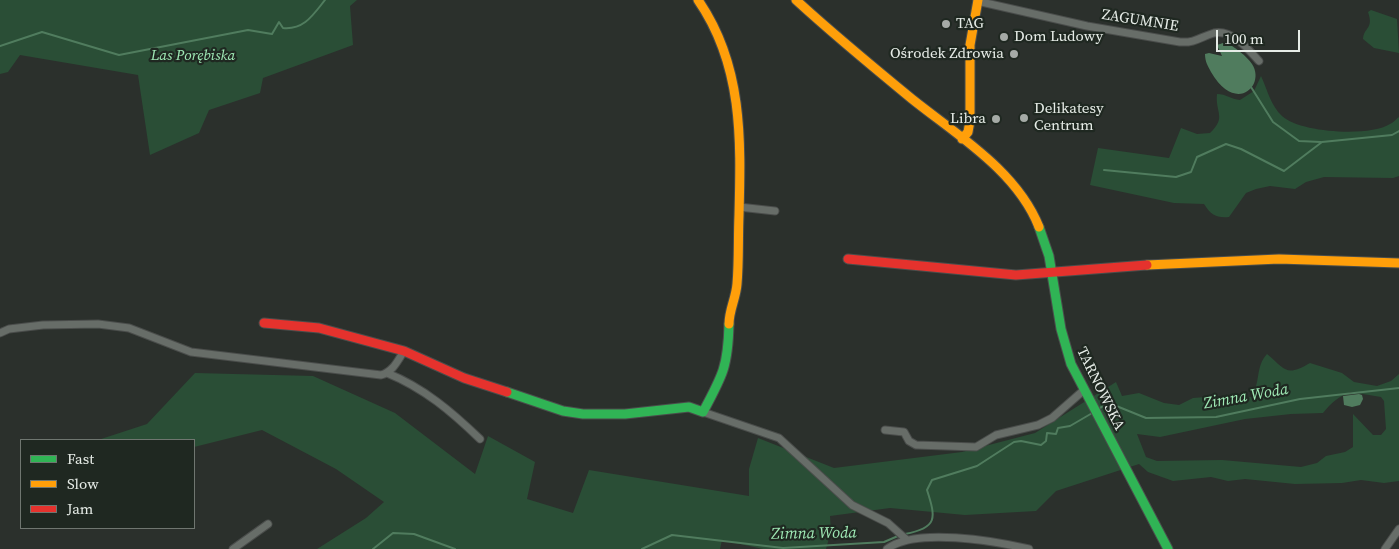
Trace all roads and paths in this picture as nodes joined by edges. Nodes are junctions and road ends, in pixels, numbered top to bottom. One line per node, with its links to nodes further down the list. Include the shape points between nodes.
1 (698, 0): 6 (street, via 711,20 735,86 741,152)
2 (796, 0): 5 (street, TARNOWSKA)
3 (978, 1): 4 (street, ZAGUMNIE, via 1087,26 1180,42 1192,43 1214,33 1224,34 1232,36); 5 (street, via 969,32 967,54 970,121 968,132)
4 (1259, 61)
5 (962, 139): 10 (street, TARNOWSKA, via 1020,194 1041,230)
6 (739, 207): 7 (street); 16 (street, via 738,285 728,313 728,357 722,378)
7 (775, 211)
8 (848, 259): 10 (street, via 1009,275)
9 (1399, 263): 10 (street, via 1269,260 1162,264)
10 (1053, 274): 15 (street, TARNOWSKA, via 1063,343)
11 (264, 324): 13 (street, via 319,328)
12 (0, 333): 14 (street, via 43,325 98,324 129,328 191,352 375,375)
13 (404, 351): 14 (street); 16 (street, via 464,378 562,411 625,414 689,407)
14 (388, 373): 18 (street, via 422,389)
15 (1084, 390): 17 (street, via 1052,418 1038,425 996,435 976,447 916,445 904,432); 25 (street, TARNOWSKA)
16 (703, 412): 21 (street, via 779,438 852,505 888,523)
17 (885, 430)
18 (480, 439)
19 (268, 524): 22 (street)
20 (1399, 529): 26 (street)
21 (907, 540): 23 (street); 24 (street, via 930,536)
22 (233, 549)
23 (887, 549)
24 (1029, 549)
25 (1168, 549)
26 (1385, 549)

